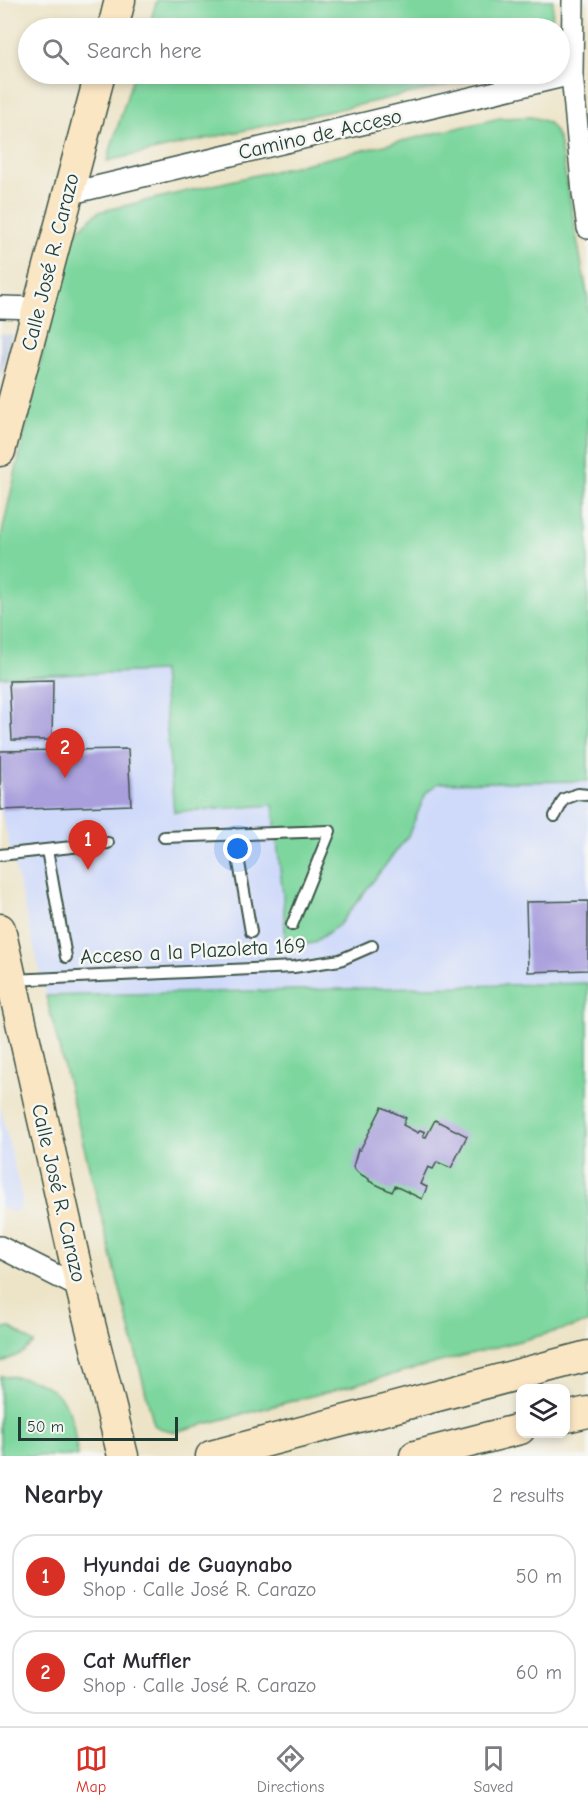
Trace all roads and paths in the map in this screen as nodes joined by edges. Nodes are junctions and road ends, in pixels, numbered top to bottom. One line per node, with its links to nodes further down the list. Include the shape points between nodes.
1 (120, 0): 3 (street)
2 (573, 0): 4 (street)
3 (115, 18)
4 (572, 74): 8 (street)
5 (97, 84): 7 (street, Calle José R. Carazo)
6 (530, 84): 7 (street, Camino de Acceso)
7 (67, 194): 10 (street, Calle José R. Carazo)
8 (588, 228)
9 (0, 307): 10 (street)
10 (38, 308): 11 (street, Calle José R. Carazo)
11 (0, 451)
12 (588, 795): 13 (lane, via 564,799)
13 (555, 816)
14 (234, 834): 15 (lane); 19 (lane, via 330,831); 21 (lane)
15 (164, 837)
16 (108, 843): 17 (lane)
17 (47, 850): 18 (lane); 23 (lane)
18 (0, 855)
19 (292, 925)
20 (0, 929): 24 (street, Calle José R. Carazo)
21 (251, 932)
22 (372, 946): 24 (lane, Acceso a la Plazoleta 169, via 340,960 294,967)
23 (66, 957)
24 (12, 980): 26 (street, Calle José R. Carazo)
25 (0, 1247): 26 (street)
26 (81, 1288): 31 (street, Calle José R. Carazo)
27 (588, 1356): 32 (street)
28 (588, 1412): 29 (street)
29 (570, 1416)
30 (516, 1430): 33 (street)
31 (123, 1456)
32 (211, 1456)
33 (415, 1456)

